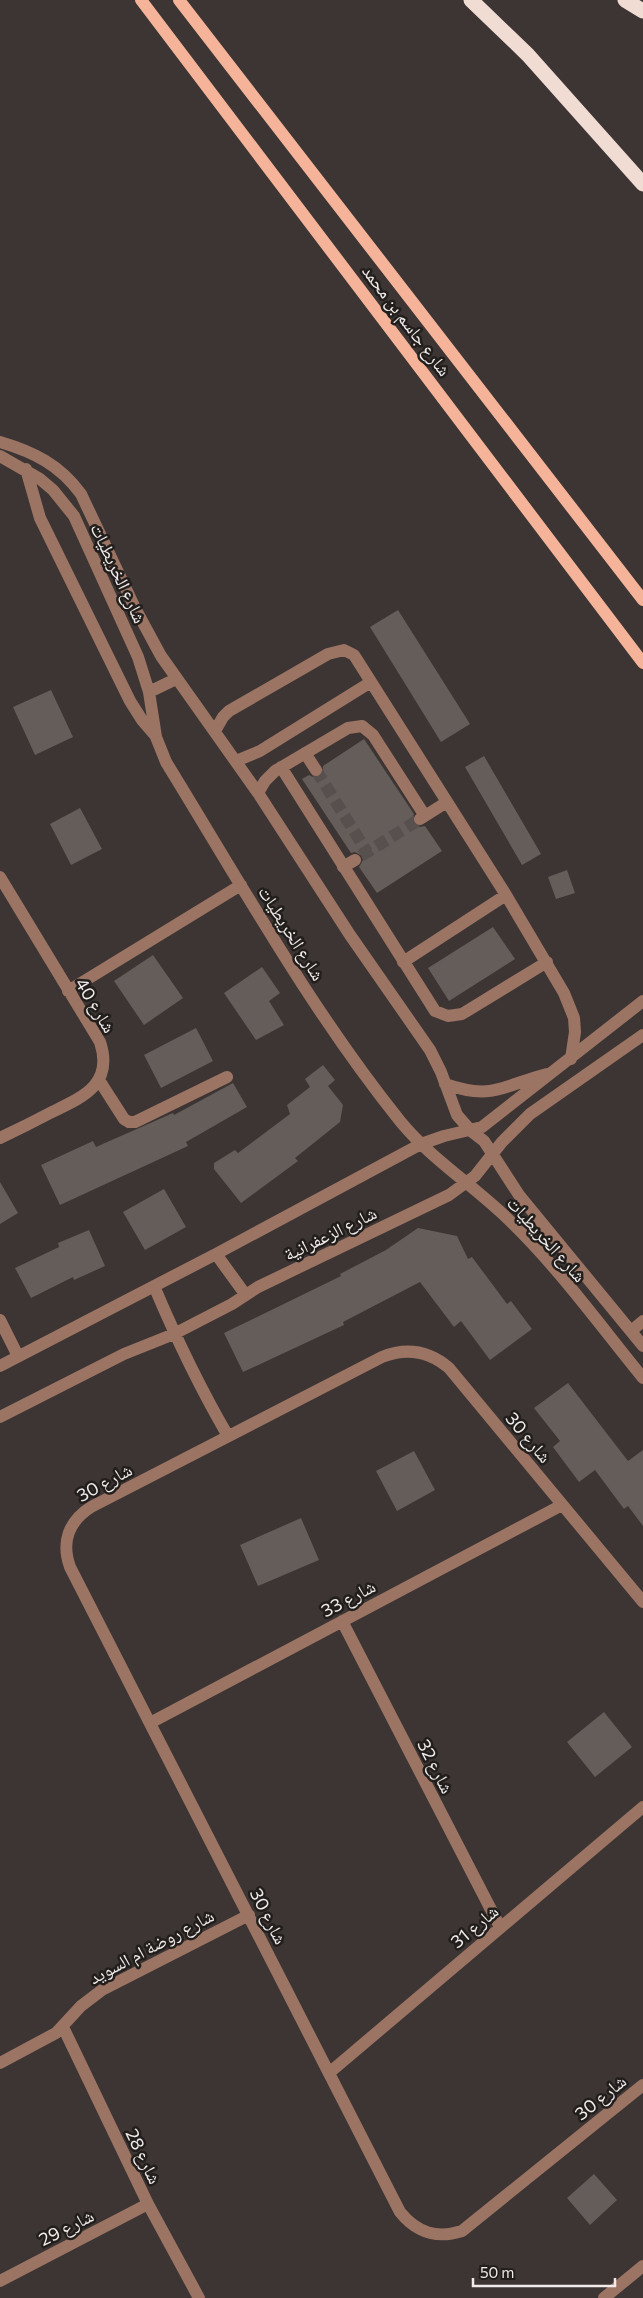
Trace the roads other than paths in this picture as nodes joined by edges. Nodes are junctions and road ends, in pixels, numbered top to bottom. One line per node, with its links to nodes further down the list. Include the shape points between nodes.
1 (141, 0): 11 (main road, شارع جاسم بن محمد)
2 (179, 0): 10 (main road, شارع جاسم بن محمد)
3 (471, 0): 6 (highway, via 528,55)
4 (625, 0): 5 (highway)
5 (643, 11)
6 (643, 184)
7 (0, 442): 12 (street, شارع الخريطيات, via 52,463 73,483 88,507 148,632)
8 (0, 456): 9 (street, شارع الخريطيات)
9 (26, 469): 14 (street, شارع الخريطيات, via 53,490 74,516 138,657); 16 (street, via 34,502 48,535 130,701)
10 (643, 600)
11 (643, 662)
12 (176, 679): 14 (street); 15 (street, شارع الخريطيات)
13 (371, 682): 15 (street, via 357,659 344,650 333,652 229,711); 18 (street, via 260,751); 22 (street)
14 (149, 692): 16 (street, شارع الخريطيات)
15 (215, 731): 18 (street, شارع الخريطيات)
16 (156, 737): 26 (street, شارع الخريطيات, via 166,762)
17 (305, 753): 19 (street); 20 (street); 22 (street, via 348,728 367,728 423,817)
18 (236, 761): 21 (street, شارع الخريطيات)
19 (281, 768): 21 (street, via 270,775); 24 (street)
20 (316, 770)
21 (258, 793): 37 (street, شارع الخريطيات, via 350,935 430,1050)
22 (447, 802): 27 (street)
23 (355, 860): 24 (street)
24 (343, 867): 28 (street)
25 (0, 877): 30 (street, شارع 40)
26 (242, 885): 30 (street); 40 (street, شارع الخريطيات, via 340,1038 400,1121)
27 (506, 895): 28 (street); 29 (street)
28 (403, 962): 29 (street, via 430,1005 435,1011 448,1016 470,1010)
29 (547, 962): 33 (street, via 574,1018)
30 (68, 991): 36 (street, شارع 40, via 100,1042 104,1061)
31 (643, 1002): 33 (street, شارع الزعفرانية)
32 (643, 1035): 41 (street, شارع الزعفرانية, via 530,1114 508,1134)
33 (571, 1058): 34 (street, شارع الزعفرانية)
34 (554, 1072): 37 (street, via 489,1092 474,1092); 38 (street, شارع الزعفرانية, via 494,1119)
35 (227, 1077): 36 (street, via 135,1122 124,1119)
36 (99, 1080): 39 (street, via 86,1094)
37 (445, 1084): 38 (street, شارع الخريطيات, via 455,1110)
38 (471, 1131): 40 (street, شارع الزعفرانية); 41 (street, شارع الخريطيات)
39 (0, 1138)
40 (421, 1144): 42 (street, شارع الخريطيات); 43 (street, شارع الزعفرانية)
41 (493, 1154): 42 (street, شارع الزعفرانية); 48 (street, شارع الخريطيات, via 519,1195)
42 (467, 1183): 45 (street, شارع الزعفرانية, via 450,1195); 53 (street, شارع الخريطيات, via 528,1240)
43 (216, 1254): 44 (street, شارع الزعفرانية); 45 (street)
44 (154, 1286): 49 (street); 51 (street, شارع الزعفرانية)
45 (245, 1294): 49 (street, شارع الزعفرانية)
46 (0, 1320): 51 (street)
47 (643, 1321): 48 (street)
48 (631, 1331): 50 (street, شارع الخريطيات)
49 (174, 1334): 54 (street, شارع الزعفرانية, via 124,1354); 55 (street)
50 (643, 1346)
51 (18, 1356): 52 (street, شارع الزعفرانية)
52 (0, 1366)
53 (643, 1378)
54 (0, 1417)
55 (228, 1436): 56 (street, شارع 30, via 382,1357 402,1351 422,1353 449,1368); 59 (street, شارع 30, via 83,1512 67,1537 70,1567)
56 (562, 1504): 57 (street, شارع 30); 58 (street, شارع 33)
57 (643, 1602)
58 (342, 1621): 59 (street, شارع 33); 62 (street, شارع 32)
59 (150, 1723): 61 (street, شارع 30)
60 (643, 1807): 62 (street, شارع 31)
61 (249, 1915): 63 (street, شارع روضة ام السويد, via 102,1990); 65 (street, شارع 30)
62 (500, 1927): 65 (street, شارع 31)
63 (63, 2027): 64 (street, شارع روضة ام السويد, via 48,2039); 67 (street, شارع 28)
64 (0, 2062)
65 (329, 2073): 66 (street, شارع 30, via 400,2212 418,2229 440,2235 471,2225)
66 (643, 2085)
67 (148, 2204): 69 (street, شارع 29); 70 (street, شارع 28)
68 (641, 2271): 71 (street)
69 (0, 2281)
70 (199, 2298)
71 (604, 2298)

